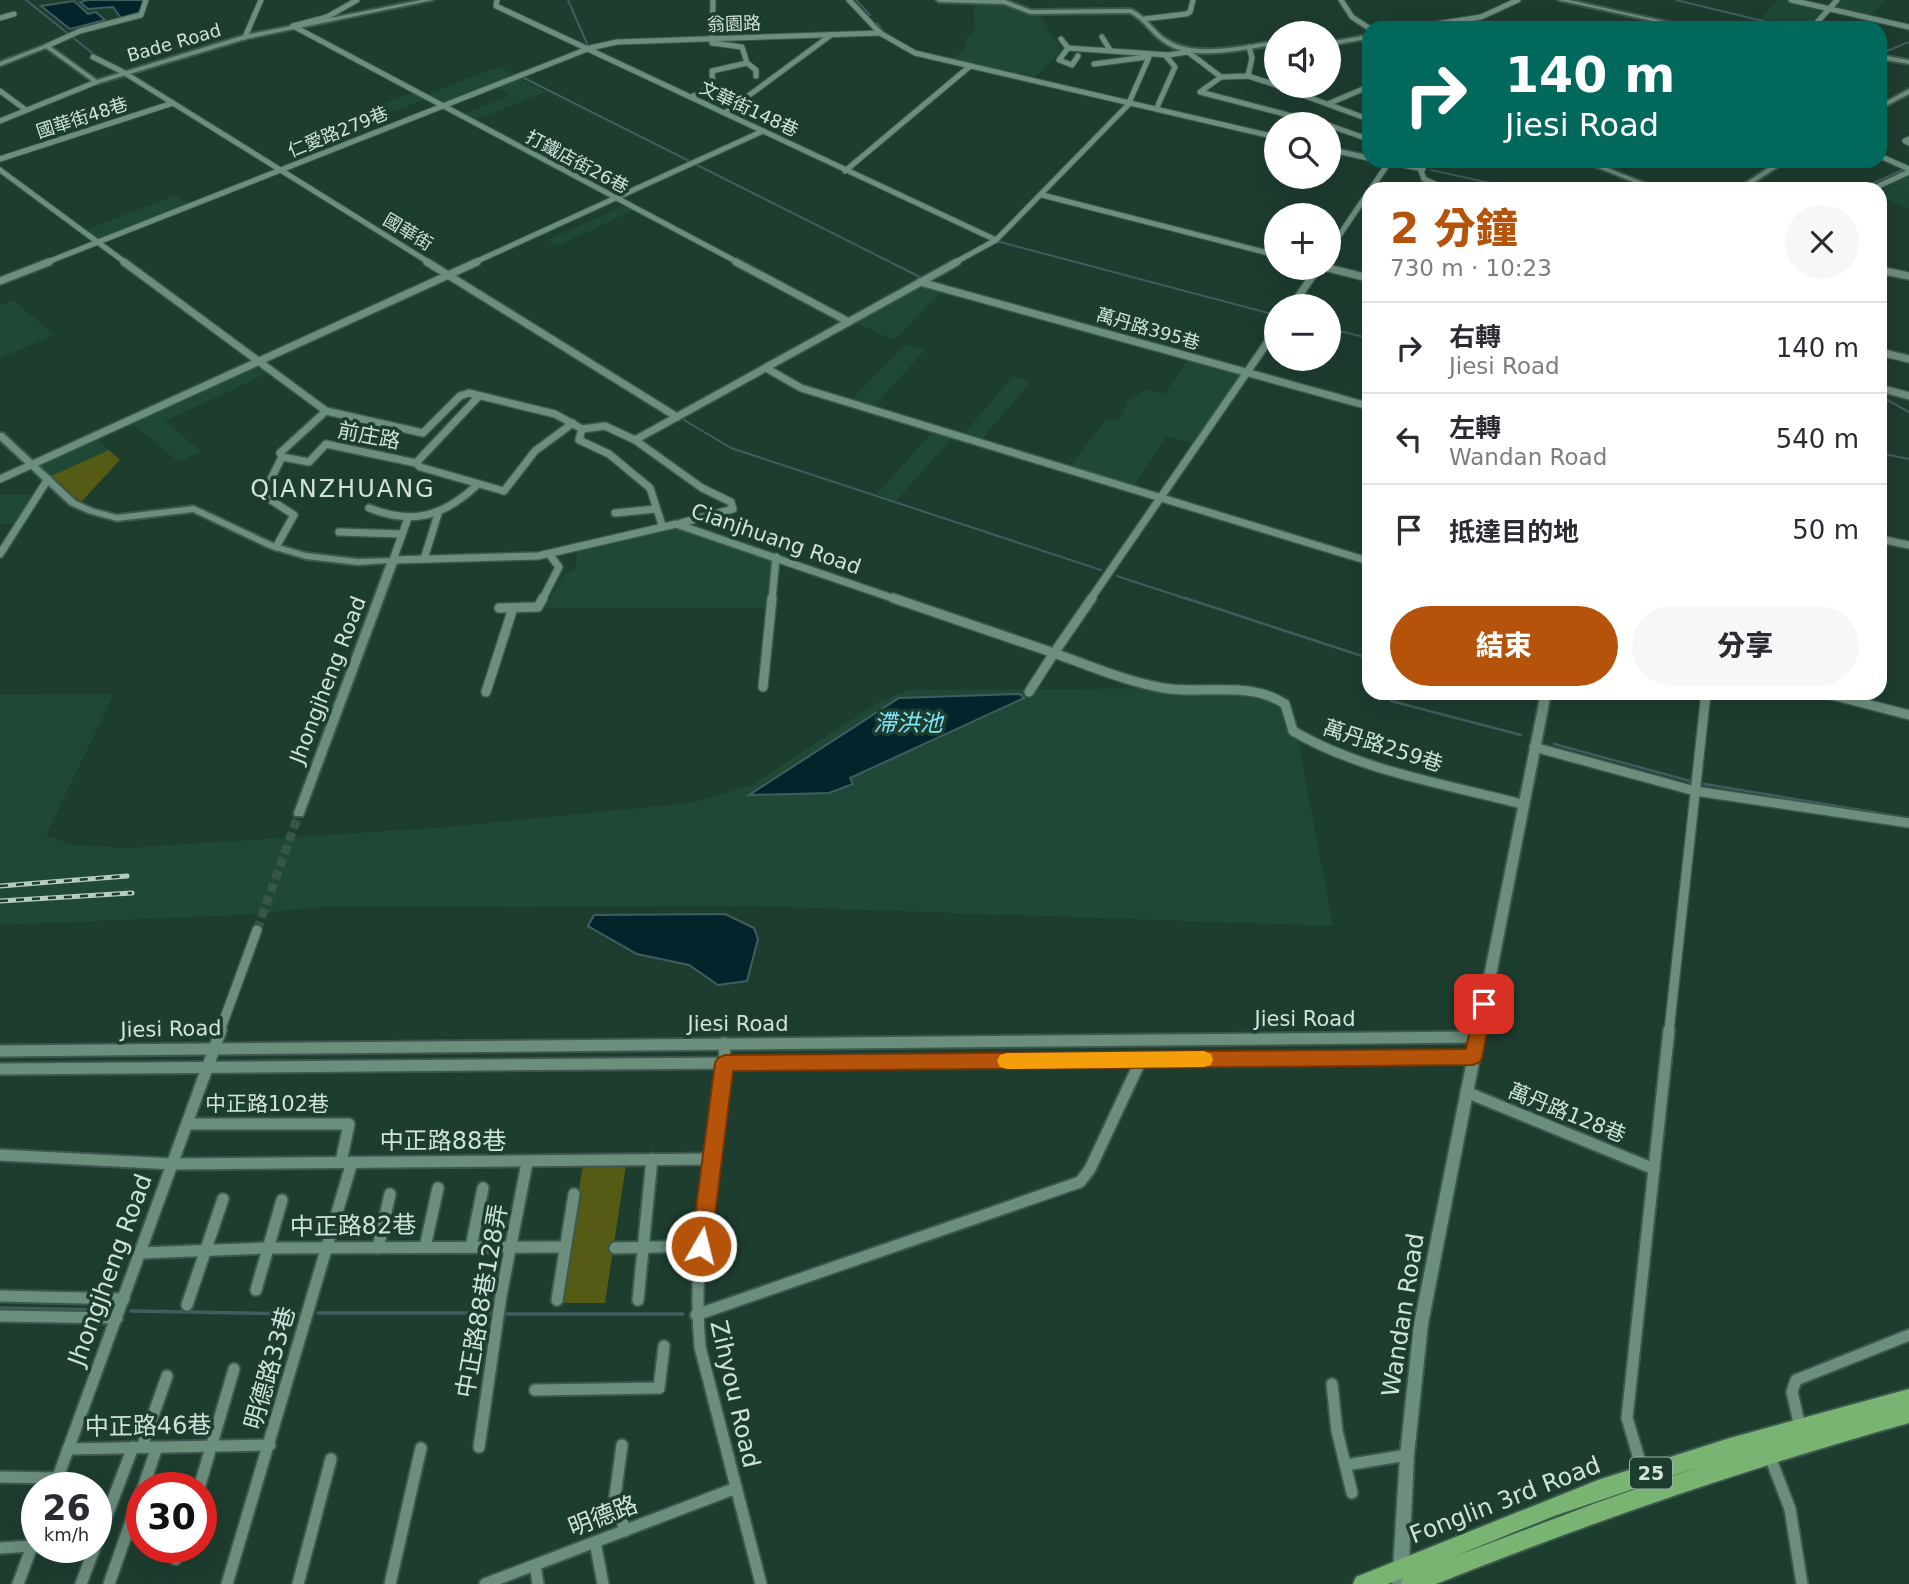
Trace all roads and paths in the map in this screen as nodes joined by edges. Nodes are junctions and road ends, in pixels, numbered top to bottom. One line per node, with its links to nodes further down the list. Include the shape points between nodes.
1 (146, 0): 38 (street, via 141,15)
2 (261, 0): 31 (street)
3 (357, 0): 27 (street, Bade Road, via 327,17)
4 (430, 0): 27 (street)
5 (497, 0): 40 (street, 文華街148巷, via 496,6)
6 (713, 0): 33 (street)
7 (849, 0): 29 (street)
8 (939, 0): 19 (street, via 1005,2 1030,12 1126,10)
9 (1193, 0): 19 (street, via 1186,14)
10 (1341, 0): 26 (street)
11 (1518, 0): 20 (street, via 1505,11)
12 (1549, 0): 21 (street)
13 (1561, 0): 22 (street)
14 (1791, 0): 17 (street)
15 (1837, 0): 17 (street)
16 (2, 9): 18 (street, via 11,16)
17 (1829, 9): 23 (street); 24 (street)
18 (0, 18)
19 (1144, 19): 43 (street, via 1163,40)
20 (1460, 21)
21 (1645, 21)
22 (1648, 21)
23 (1818, 21)
24 (1882, 21)
25 (1887, 22): 28 (street)
26 (1362, 23)
27 (293, 26): 31 (street, Bade Road); 70 (street, 打鐵店街26巷)
28 (1909, 27)
29 (880, 33): 30 (street, 翁園路); 53 (street, via 915,53)
30 (832, 34): 33 (street, 翁園路); 73 (street)
31 (245, 37): 54 (street, Bade Road)
32 (1102, 37): 42 (street)
33 (710, 38): 40 (street, 翁園路, via 617,42); 50 (street, via 712,43 742,47)
34 (1362, 38): 36 (street)
35 (1061, 39): 41 (street)
36 (1341, 42)
37 (1264, 45): 39 (street)
38 (47, 46): 51 (street); 59 (street)
39 (1249, 47): 43 (street); 55 (street)
40 (588, 48): 63 (street, 文華街148巷); 70 (street, 仁愛路279巷)
41 (1068, 48): 42 (street); 45 (street, via 1059,60 1062,63 1072,65)
42 (1110, 50): 44 (street)
43 (1188, 51): 44 (street); 57 (street)
44 (1168, 55): 48 (street); 69 (street, via 1175,67)
45 (1078, 56)
46 (1887, 56): 49 (street)
47 (93, 57): 54 (street, 國華街)
48 (1149, 57): 52 (street); 66 (street)
49 (1907, 60)
50 (747, 63): 56 (street); 63 (street, via 712,71 713,87)
51 (0, 64)
52 (1094, 64)
53 (969, 67): 66 (street); 91 (street)
54 (123, 72): 59 (street, Bade Road); 65 (street, 國華街)
55 (1248, 75): 57 (street); 58 (street)
56 (756, 76)
57 (1221, 77): 72 (street, via 1200,92)
58 (1264, 81)
59 (96, 82): 71 (street, Bade Road)
60 (1362, 90): 67 (street)
61 (1909, 90): 68 (street)
62 (0, 91): 71 (street)
63 (691, 97): 73 (street, 文華街148巷)
64 (1315, 98): 67 (street)
65 (173, 103): 82 (street, 國華街48巷); 89 (street, 國華街)
66 (1128, 103): 78 (street); 96 (street)
67 (1330, 103): 74 (street)
68 (1887, 103)
69 (1158, 105)
70 (442, 106): 89 (street, 仁愛路279巷); 97 (street, 打鐵店街26巷)
71 (26, 110): 75 (street, Bade Road)
72 (1276, 112)
73 (726, 113): 77 (street, 文華街148巷)
74 (1362, 116)
75 (0, 121)
76 (1341, 130): 79 (street)
77 (763, 131): 91 (street, 文華街148巷); 97 (street)
78 (1264, 134)
79 (1362, 137)
80 (1341, 152): 81 (street)
81 (1362, 157)
82 (0, 159)
83 (1887, 159): 87 (street)
84 (1414, 168): 90 (street)
85 (1602, 168): 93 (street)
86 (1773, 168): 94 (street)
87 (1908, 169): 95 (street)
88 (0, 170): 101 (street)
89 (279, 170): 101 (street, 仁愛路279巷); 105 (street, 國華街)
90 (1423, 170): 92 (street, via 1424,179)
91 (845, 171): 100 (street, 文華街148巷)
92 (1431, 182)
93 (1639, 182)
94 (1750, 182)
95 (1885, 182)
96 (1042, 195): 100 (street); 102 (street)
97 (615, 198): 105 (street); 110 (street, 打鐵店街26巷)
98 (1362, 203): 99 (street)
99 (1341, 233)
100 (994, 241): 109 (street)
101 (97, 243): 108 (street, 仁愛路279巷); 114 (street)
102 (1264, 252)
103 (1341, 271): 106 (street)
104 (1887, 271): 107 (street)
105 (449, 274): 114 (street); 122 (street, 國華街)
106 (1362, 276)
107 (1909, 276)
108 (0, 281)
109 (920, 282): 110 (street); 116 (street, 萬丹路395巷)
110 (849, 322): 115 (street)
111 (1264, 347): 116 (street)
112 (1887, 354): 113 (street)
113 (1909, 359)
114 (255, 361): 121 (street); 129 (street)
115 (766, 368): 122 (street); 133 (street, via 802,388)
116 (1247, 372): 120 (street, 萬丹路395巷); 133 (street)
117 (1887, 390): 119 (street)
118 (479, 396): 121 (street, via 460,396 422,433); 123 (street, via 555,414); 128 (street, 前庄路)
119 (1909, 396)
120 (1362, 404)
121 (326, 411): 127 (street, 前庄路, via 280,453)
122 (677, 417): 126 (street)
123 (573, 423): 124 (street); 132 (street, 前庄路, via 535,451 504,491)
124 (582, 429): 126 (street, via 605,426); 135 (street, via 579,440 609,454 650,488)
125 (0, 435): 129 (street, Cianjhuang Road)
126 (635, 440): 139 (street, via 702,488 730,502 733,509)
127 (282, 457): 128 (street, 前庄路, via 309,463 326,444); 145 (street, 前庄路, via 263,495 294,515)
128 (416, 463): 132 (street, 前庄路)
129 (32, 465): 130 (street); 131 (street, Cianjhuang Road)
130 (0, 479)
131 (48, 479): 145 (street, Cianjhuang Road, via 73,503 91,511 117,518 194,509); 146 (street)
132 (477, 485): 137 (street, via 452,509)
133 (1160, 499): 150 (street); 154 (street)
134 (369, 508): 138 (street, via 388,517)
135 (656, 509): 136 (street); 140 (street)
136 (615, 513)
137 (438, 514): 138 (street); 149 (street)
138 (408, 517): 142 (street)
139 (676, 524): 140 (street, Cianjhuang Road); 148 (street, Cianjhuang Road)
140 (662, 525): 147 (street, Cianjhuang Road)
141 (339, 532): 142 (street)
142 (402, 534): 151 (street)
143 (1887, 540): 144 (street)
144 (1909, 545)
145 (276, 547): 151 (street, Cianjhuang Road, via 329,560)
146 (0, 554)
147 (549, 554): 149 (street, Cianjhuang Road); 152 (street, via 559,568 538,607)
148 (776, 557): 154 (street, Cianjhuang Road); 155 (street)
149 (424, 559): 151 (street, Cianjhuang Road)
150 (1362, 559)
151 (393, 560): 165 (street, Jhongjheng Road)
152 (513, 607): 153 (street); 156 (street)
153 (499, 608)
154 (1054, 653): 157 (street); 164 (street, 萬丹路259巷, via 1146,684 1270,694 1286,704 1293,731 1303,739 1362,761)
155 (763, 687)
156 (486, 692)
157 (1029, 692)
158 (1544, 700): 162 (street)
159 (1705, 700): 163 (street)
160 (1852, 700): 161 (street)
161 (1909, 715)
162 (1534, 747): 163 (street); 164 (street)
163 (1695, 791): 166 (street); 185 (street)
164 (1522, 804): 168 (street)
165 (299, 813)
166 (1909, 823)
167 (257, 930): 170 (street)
168 (1477, 1037): 169 (street, Jiesi Road); 172 (street, Wandan Road)
169 (724, 1043): 170 (street, Jiesi Road); 174 (street, Zihyou Road)
170 (214, 1047): 171 (street, Jiesi Road); 175 (street, Jhongjheng Road)
171 (0, 1051)
172 (1473, 1057): 173 (street, Jiesi Road); 177 (street, Wandan Road)
173 (1141, 1060): 174 (street, Jiesi Road); 210 (street, via 1080,1182)
174 (725, 1063): 175 (street, Jiesi Road); 181 (street, Zihyou Road)
175 (206, 1068): 176 (street, Jiesi Road); 178 (street, Jhongjheng Road)
176 (0, 1069)
177 (1466, 1093): 185 (street, 萬丹路128巷); 231 (street, Wandan Road, via 1421,1324)
178 (187, 1124): 182 (street, 中正路102巷, via 349,1124); 184 (street, Jhongjheng Road)
179 (0, 1155): 184 (street, 中正路88巷)
180 (652, 1159): 181 (street, 中正路88巷); 183 (street, 中正路88巷); 197 (street)
181 (713, 1159): 192 (street, Zihyou Road)
182 (346, 1162): 183 (street, 中正路88巷); 184 (street, 中正路88巷); 199 (street, 明德路33巷)
183 (527, 1163): 195 (street, 中正路88巷128弄)
184 (173, 1164): 203 (street, Jhongjheng Road)
185 (1654, 1169): 237 (street, via 1627,1418)
186 (438, 1188): 193 (street)
187 (483, 1188): 194 (street)
188 (390, 1194): 200 (street)
189 (574, 1194): 196 (street)
190 (223, 1199): 202 (street)
191 (282, 1200): 198 (street)
192 (701, 1246): 197 (street); 210 (street, Zihyou Road)
193 (425, 1247): 194 (street, 中正路82巷); 200 (street, 中正路82巷)
194 (471, 1247): 195 (street, 中正路82巷)
195 (511, 1247): 196 (street, 中正路82巷); 229 (street, 中正路88巷128弄)
196 (565, 1247): 207 (street)
197 (641, 1247): 201 (street); 208 (street)
198 (266, 1248): 199 (street, 中正路82巷); 202 (street, 中正路82巷); 204 (street)
199 (326, 1248): 200 (street, 中正路82巷); 222 (street, 明德路33巷)
200 (377, 1248)
201 (615, 1248)
202 (206, 1251): 203 (street, 中正路82巷); 209 (street)
203 (141, 1254): 206 (street, Jhongjheng Road)
204 (256, 1290)
205 (0, 1296): 206 (street)
206 (124, 1299): 212 (street, Jhongjheng Road)
207 (557, 1300)
208 (638, 1300)
209 (187, 1305)
210 (696, 1315): 240 (street, Zihyou Road)
211 (0, 1316): 212 (street)
212 (117, 1318): 230 (street, Jhongjheng Road)
213 (1909, 1335): 221 (street, via 1796,1380 1792,1392)
214 (664, 1346): 218 (street, via 659,1388)
215 (234, 1369): 225 (street)
216 (167, 1376): 226 (street)
217 (1332, 1384): 233 (street)
218 (534, 1390)
219 (1909, 1398): 221 (main road, Fonglin 3rd Road / 25)
220 (1909, 1413): 224 (main road, Fonglin 3rd Road / 25)
221 (1800, 1427): 224 (main road, Fonglin 3rd Road / 25)
222 (270, 1445): 225 (street, 中正路46巷); 255 (street, 明德路33巷)
223 (621, 1445): 243 (street, via 615,1496)
224 (1765, 1445): 237 (main road, Fonglin 3rd Road / 25); 251 (main road, Fonglin 3rd Road / 25); 263 (street, via 1790,1509)
225 (212, 1446): 227 (street, 中正路46巷); 236 (street)
226 (138, 1447): 227 (street, 中正路46巷); 230 (street, 中正路46巷); 242 (street)
227 (157, 1447): 235 (street)
228 (421, 1447): 257 (street)
229 (479, 1447)
230 (68, 1449): 234 (street, Jhongjheng Road)
231 (1407, 1455): 233 (street); 251 (street, Wandan Road)
232 (331, 1460): 256 (street)
233 (1346, 1465): 241 (street)
234 (60, 1472)
235 (148, 1472)
236 (204, 1472)
237 (1644, 1475): 251 (main road, Fonglin 3rd Road / 25, via 1555,1506)
238 (0, 1477): 239 (street)
239 (21, 1479)
240 (736, 1488): 243 (street, 明德路); 261 (street, Zihyou Road)
241 (1352, 1493)
242 (112, 1508)
243 (625, 1531): 245 (street, 明德路)
244 (126, 1535): 254 (street)
245 (595, 1542): 250 (street, 明德路); 260 (street)
246 (21, 1543): 247 (street)
247 (0, 1548)
248 (26, 1563): 252 (street)
249 (89, 1563): 253 (street)
250 (536, 1565): 258 (street, 明德路); 259 (street)
251 (1404, 1579): 262 (main road, Fonglin 3rd Road / 25)
252 (18, 1584)
253 (81, 1584)
254 (109, 1584)
255 (227, 1584)
256 (298, 1584)
257 (390, 1584)
258 (485, 1584)
259 (538, 1584)
260 (603, 1584)
261 (761, 1584)
262 (1363, 1584)
263 (1802, 1584)

